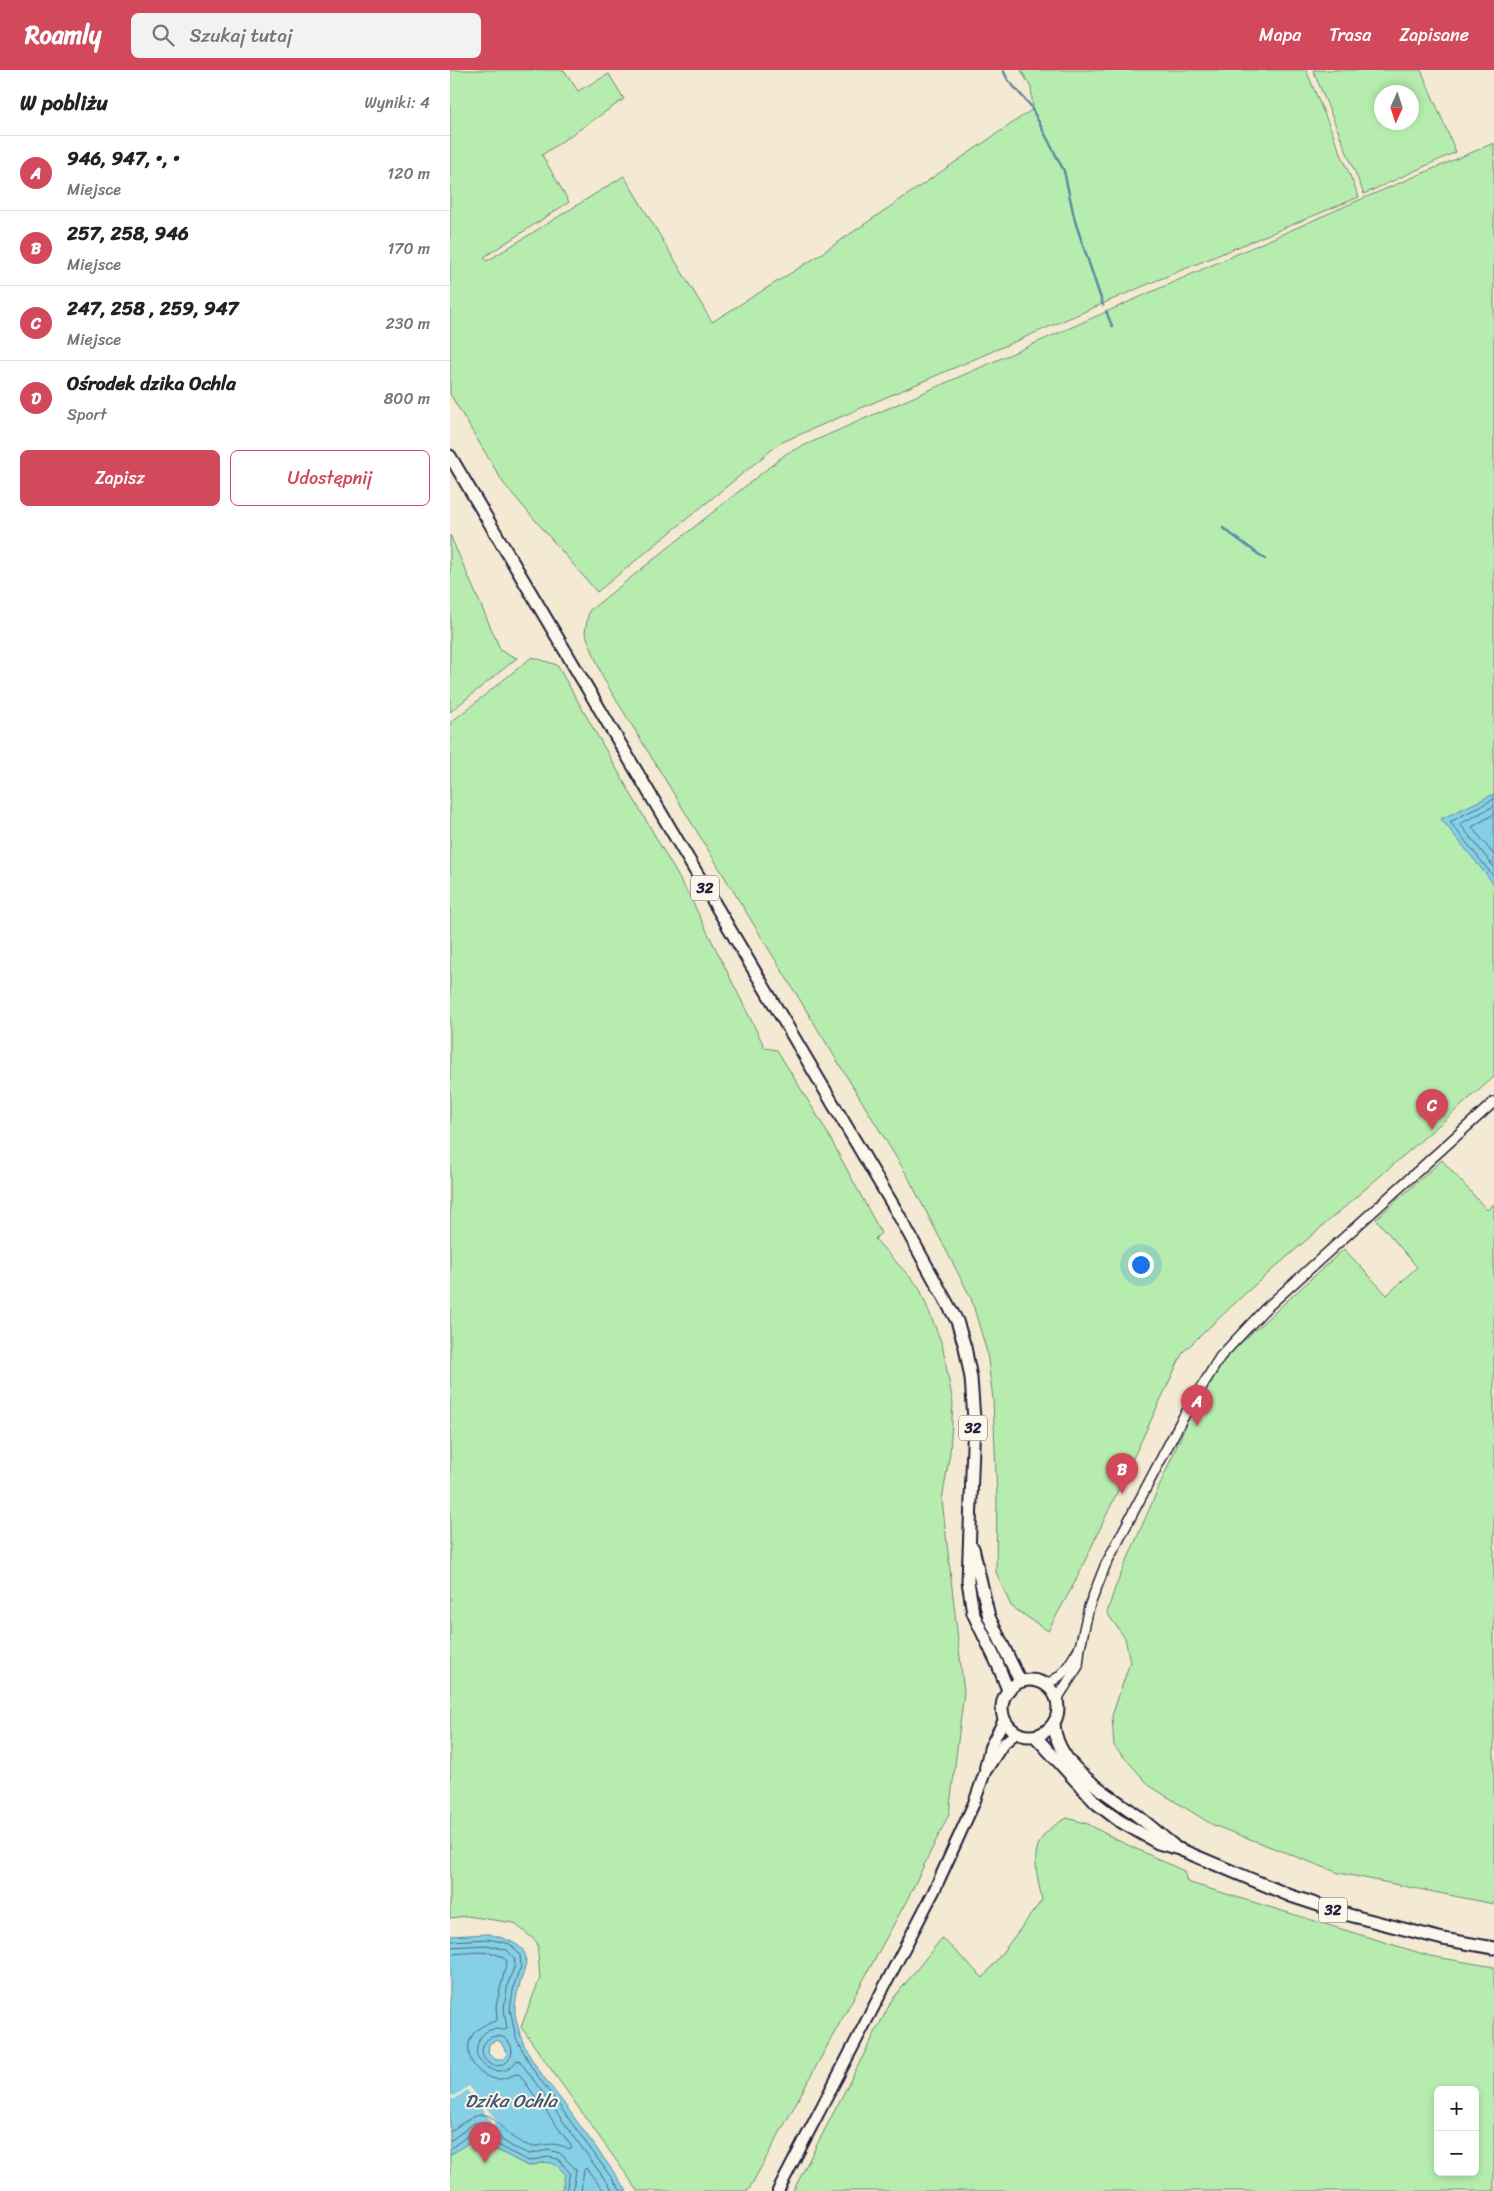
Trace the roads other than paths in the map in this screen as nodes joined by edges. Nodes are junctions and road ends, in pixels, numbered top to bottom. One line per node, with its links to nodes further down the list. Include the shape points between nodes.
1 (450, 456): 3 (main road, 32, via 897,1212 958,1321 971,1378 974,1418)
2 (1494, 1102): 4 (street, via 1264,1310 1220,1357 1181,1421 1105,1566 1089,1607)
3 (970, 1536): 5 (main road, 32, via 989,1617); 7 (main road, 32, via 968,1581 973,1613)
4 (1080, 1647): 6 (street, via 1058,1678); 8 (street, via 1078,1666)
5 (1020, 1681): 6 (main road, via 1028,1679); 7 (main road)
6 (1044, 1683): 8 (main road)
7 (1008, 1690): 9 (main road, via 1002,1705)
8 (1058, 1702): 10 (main road, 32)
9 (1004, 1720): 11 (main road); 13 (main road, via 990,1747)
10 (1054, 1724): 12 (main road); 14 (main road, 32, via 1062,1749 1088,1781)
11 (1016, 1733): 12 (main road); 13 (main road, via 1003,1744)
12 (1034, 1736): 14 (main road, 32, via 1096,1803 1135,1831)
13 (985, 1772): 16 (main road, via 934,1891)
14 (1179, 1849): 15 (main road, 32, via 1290,1896 1349,1915 1443,1939)
15 (1494, 1948)
16 (778, 2191)

